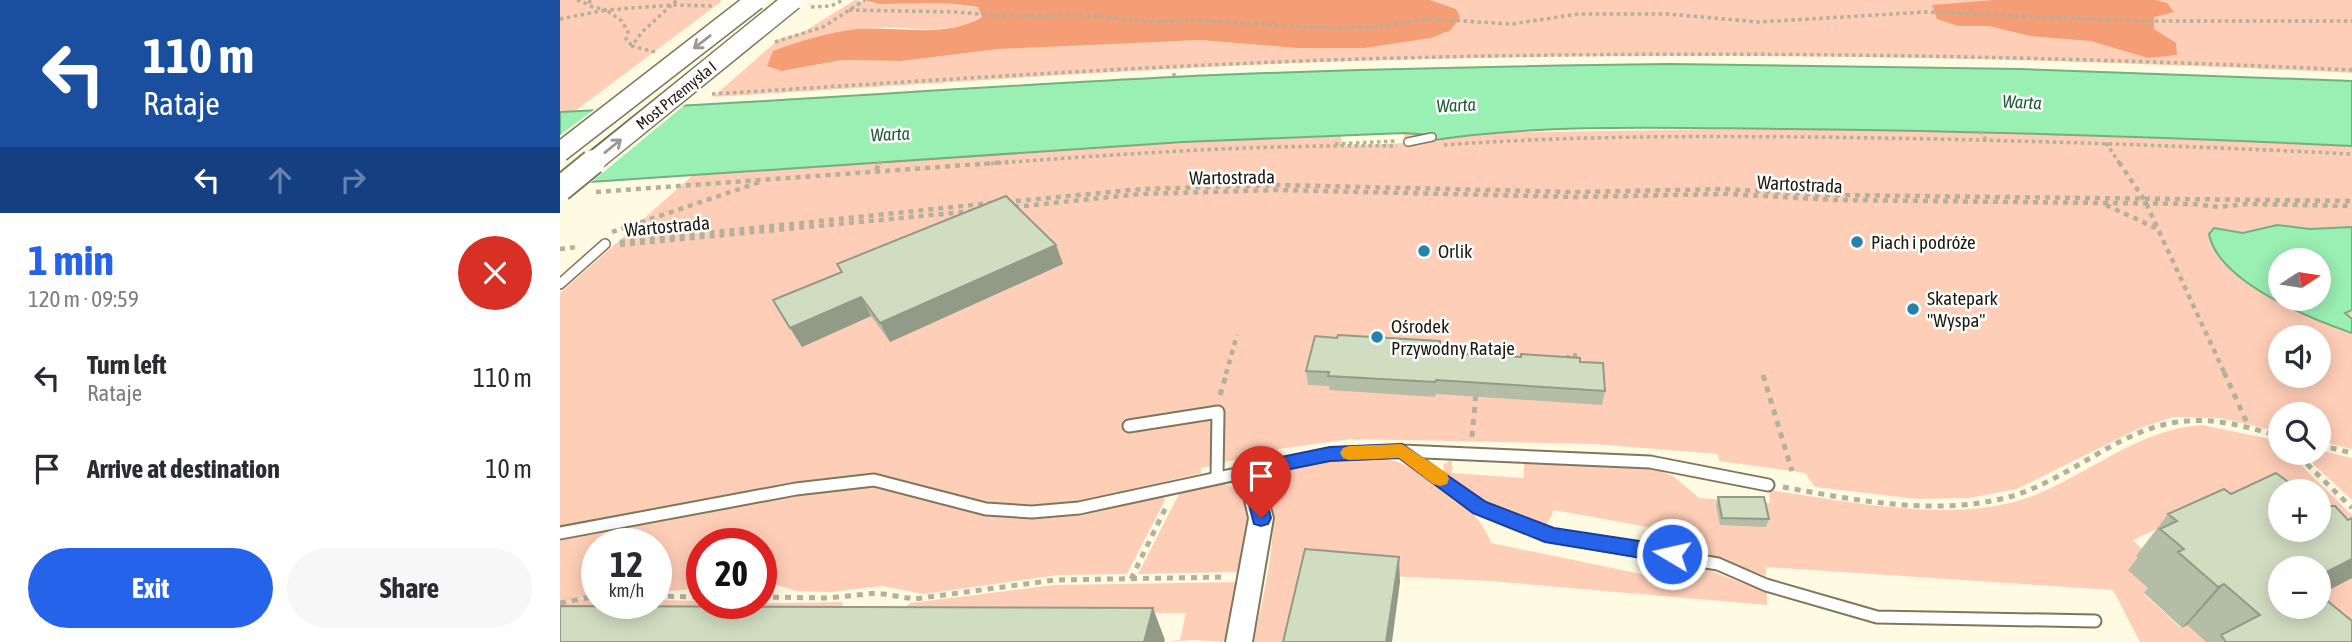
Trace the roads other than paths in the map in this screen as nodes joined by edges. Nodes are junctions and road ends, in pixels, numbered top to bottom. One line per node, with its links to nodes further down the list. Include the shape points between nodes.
1 (756, 0): 5 (main road, Most Przemysła I, one-way to 5, bridge)
2 (800, 4): 6 (main road, Most Przemysła I, one-way to 2, bridge)
3 (1433, 141): 4 (lane)
4 (1406, 144)
5 (560, 152)
6 (560, 189)
7 (605, 244): 8 (lane)
8 (560, 284)
9 (1129, 426): 12 (lane, via 1218,412)
10 (1402, 451): 11 (lane, via 1330,454); 13 (lane, via 1650,462); 15 (lane, via 1479,508 1552,536 1718,564 1766,585 1877,617)
11 (1249, 470): 12 (lane); 16 (street, via 1261,518)
12 (1217, 477): 14 (lane, via 1079,508 1031,512 986,509 874,480 796,489)
13 (1769, 485)
14 (560, 533)
15 (2095, 621)
16 (1239, 642)

